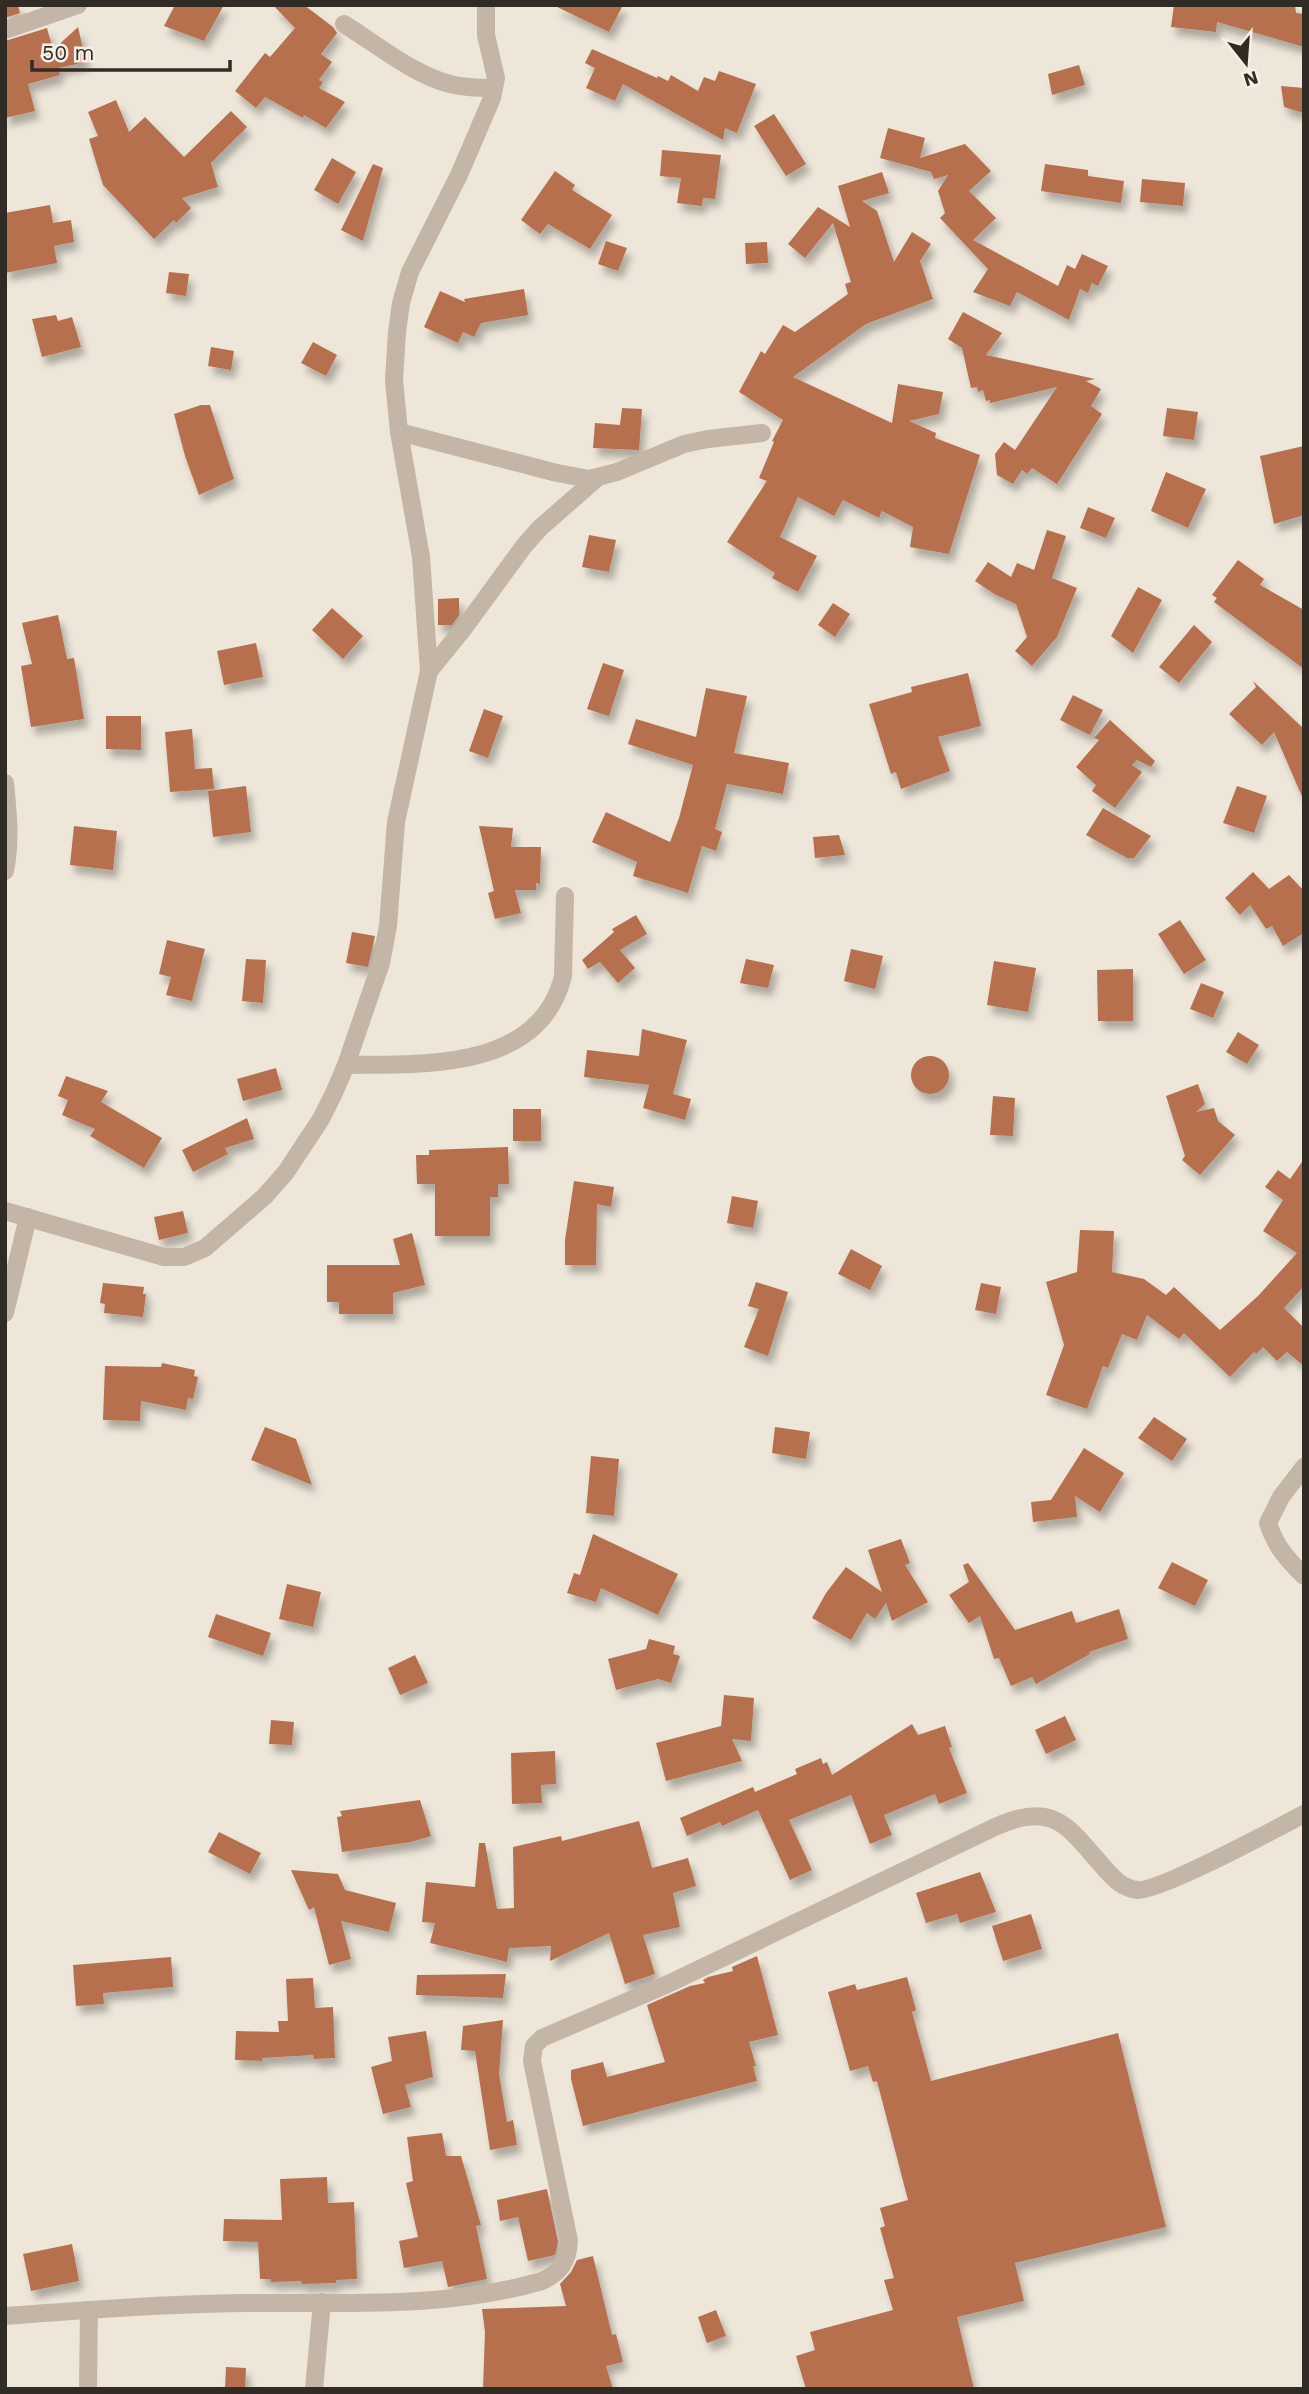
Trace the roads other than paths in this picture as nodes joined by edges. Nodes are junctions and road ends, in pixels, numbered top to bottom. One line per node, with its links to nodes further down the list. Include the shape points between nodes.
1 (78, 5): 4 (street)
2 (486, 5): 5 (street)
3 (344, 24): 5 (street, via 438,81)
4 (5, 30)
5 (494, 88): 6 (street, via 486,117 405,284 394,380)
6 (399, 432): 8 (street, via 557,473); 9 (street, via 423,575)
7 (762, 433): 8 (street, via 684,444)
8 (597, 478): 9 (street, via 524,546)
9 (429, 671): 13 (street, via 396,822 386,940)
10 (5, 783): 11 (street, via 9,842)
11 (5, 871)
12 (565, 895): 13 (street, via 564,976 548,1013 530,1032 502,1047 467,1057)
13 (346, 1065): 15 (street, via 321,1119 286,1172 248,1212 198,1252 164,1257)
14 (5, 1211): 15 (street)
15 (27, 1217): 16 (street)
16 (5, 1313)
17 (1304, 1467): 18 (street, via 1268,1523 1283,1555)
18 (1304, 1576)
19 (1304, 1814): 20 (street, via 1164,1884 1143,1890 1119,1884 1062,1822 1040,1816 1016,1819 668,1984 542,2038 534,2046 532,2061 569,2241 564,2264 542,2281 475,2297)
20 (322, 2302): 21 (street); 24 (street)
21 (89, 2310): 22 (street); 23 (street)
22 (5, 2316)
23 (88, 2389)
24 (314, 2389)

